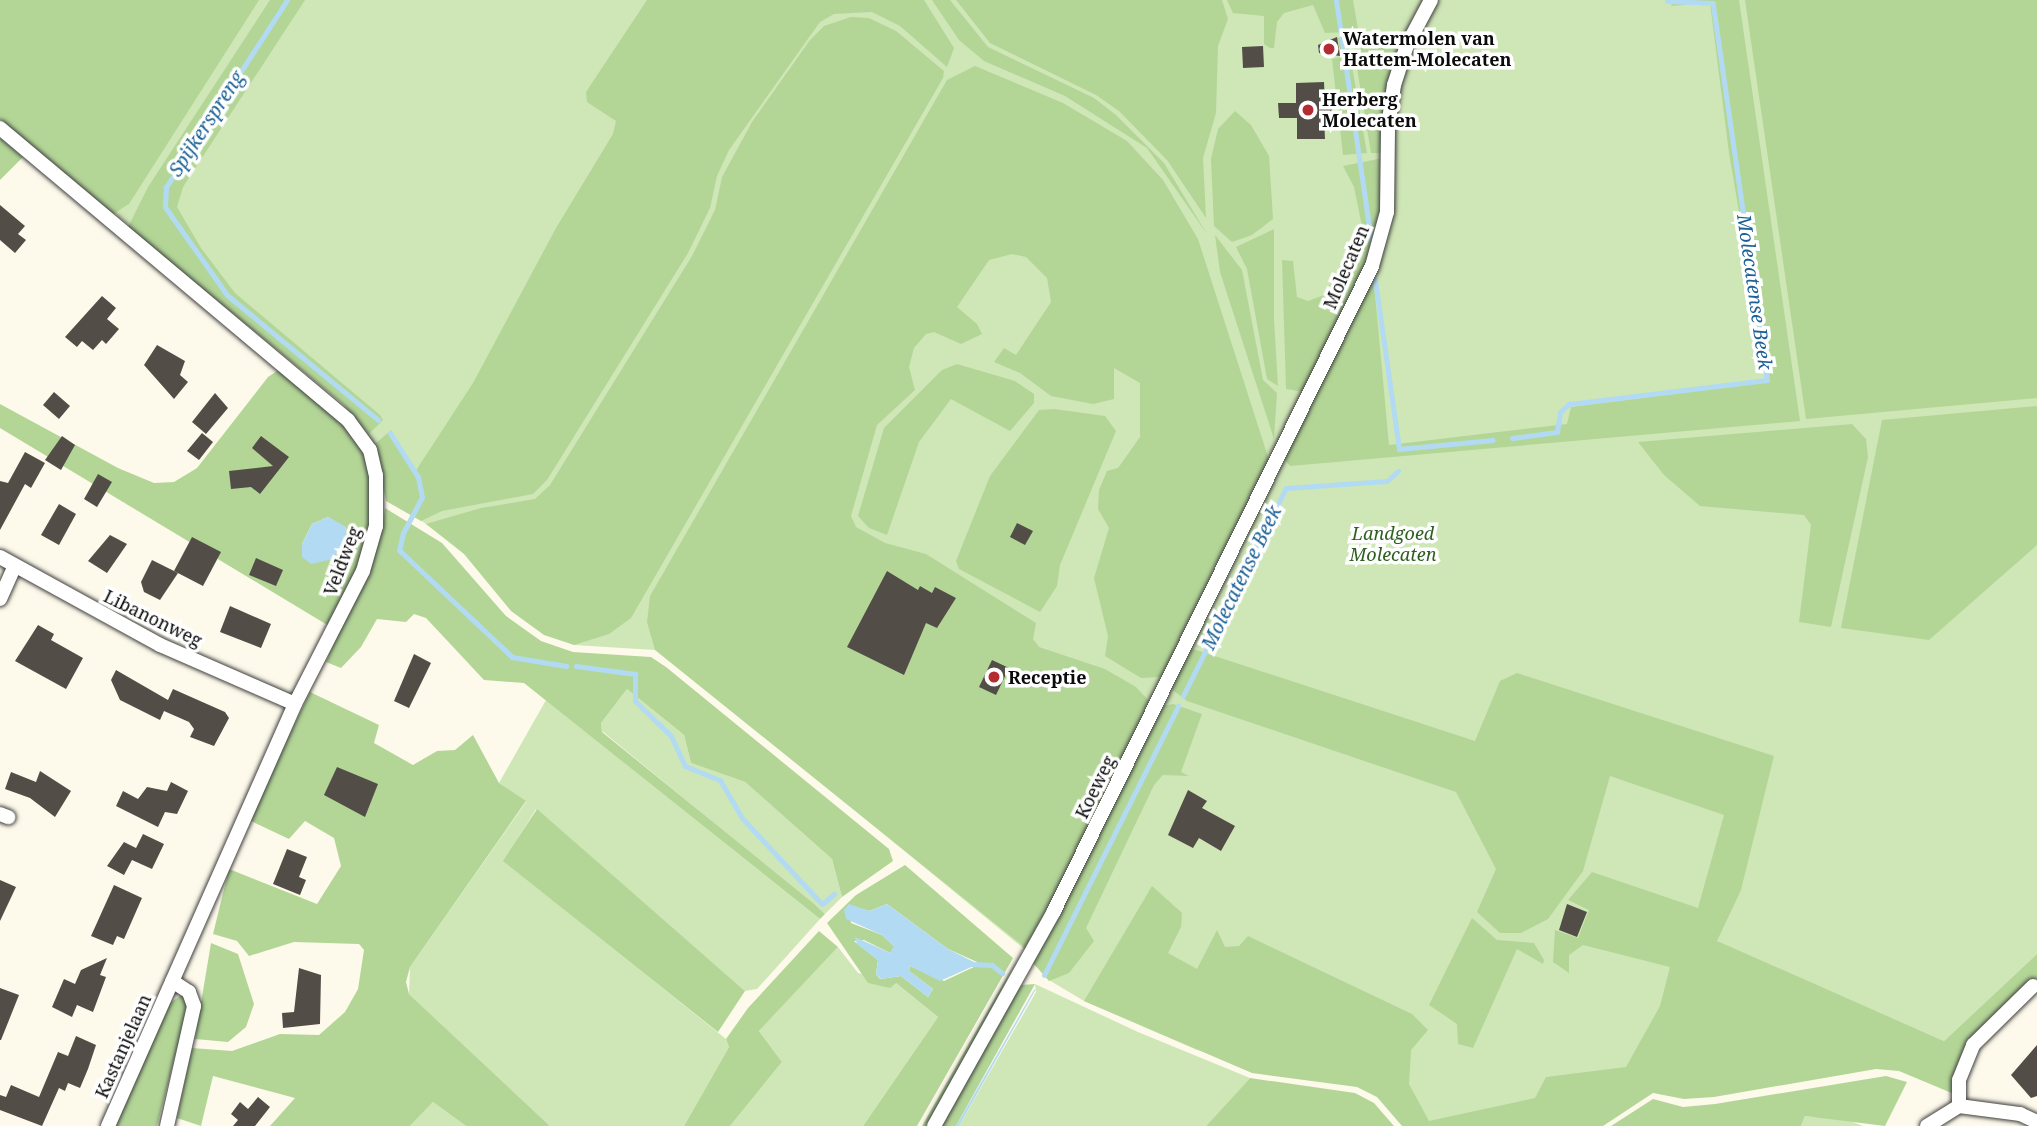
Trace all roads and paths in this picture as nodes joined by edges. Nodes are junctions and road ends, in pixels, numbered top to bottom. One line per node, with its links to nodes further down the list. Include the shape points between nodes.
1 (1431, 0): 3 (street, Molecaten, via 1406,47 1394,85 1384,232)
2 (0, 128): 7 (street, Veldweg, via 332,406 370,450 378,501 370,549)
3 (1276, 457): 14 (street, Koeweg, via 1263,492 1049,922)
4 (0, 557): 5 (street, Libanonweg)
5 (15, 566): 6 (street); 7 (street, Libanonweg, via 148,639)
6 (0, 598)
7 (295, 704): 8 (street, Veldweg)
8 (172, 981): 12 (street, Kastanjelaan); 13 (street, via 189,992 194,1006)
9 (2033, 986): 10 (street, via 1973,1045 1959,1080)
10 (1959, 1106): 11 (street, via 2020,1114); 15 (street)
11 (2037, 1122)
12 (108, 1126)
13 (167, 1126)
14 (934, 1126)
15 (1927, 1126)

